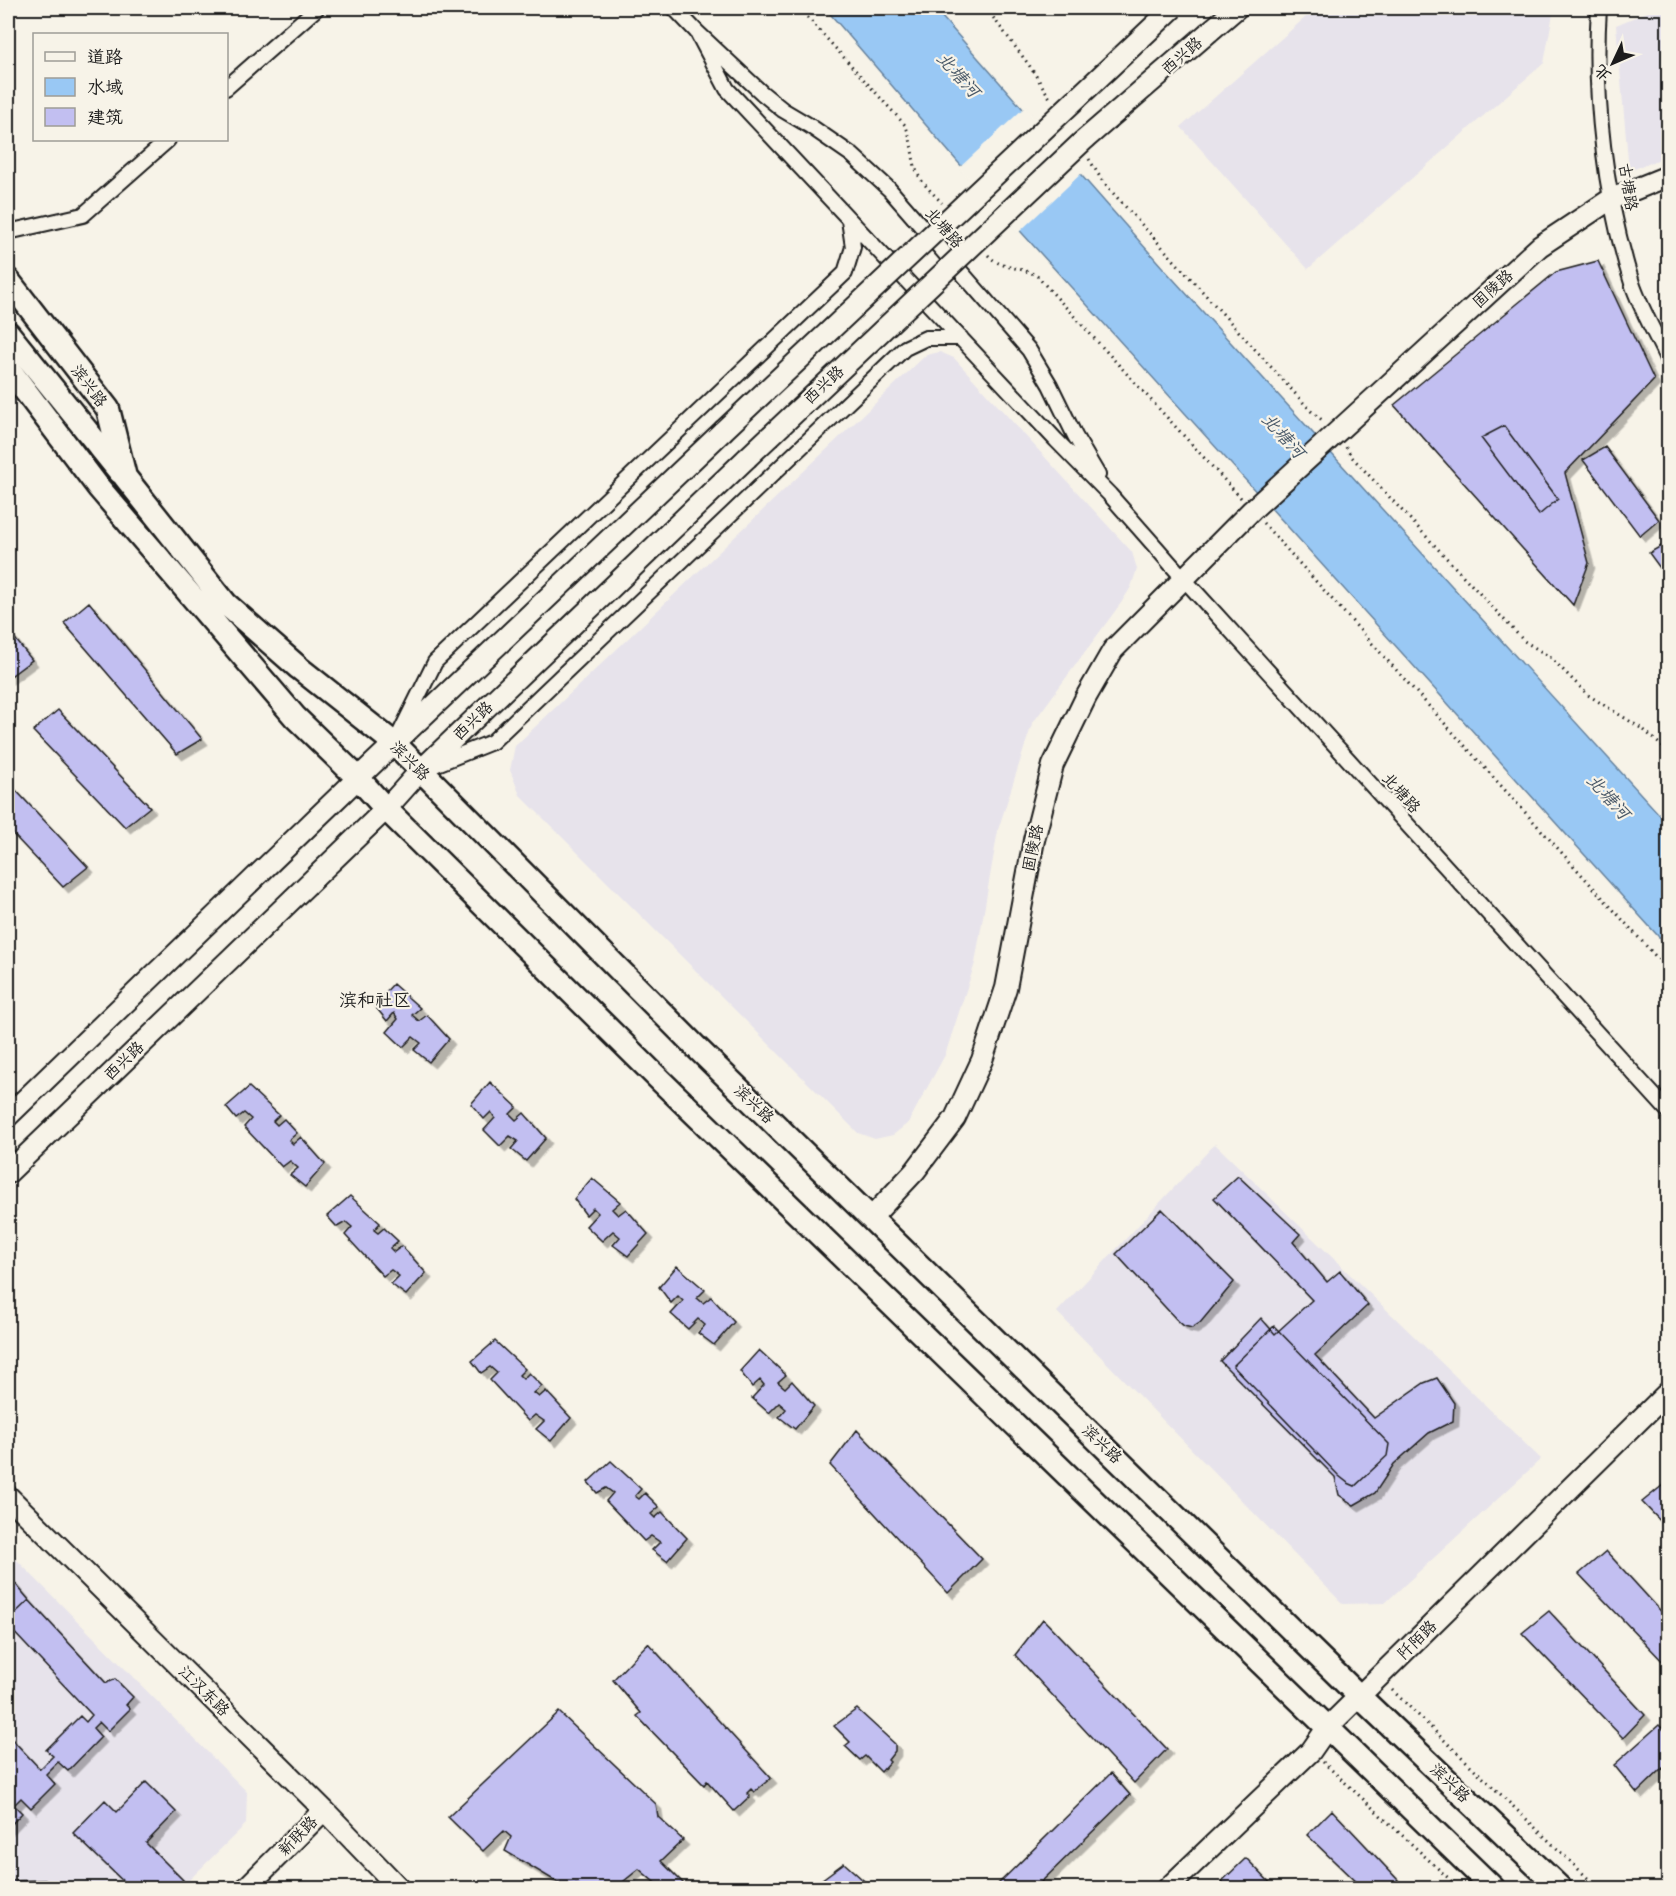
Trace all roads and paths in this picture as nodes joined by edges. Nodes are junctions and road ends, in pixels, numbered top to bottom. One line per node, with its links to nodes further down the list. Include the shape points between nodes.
1 (317, 8): 9 (street)
2 (674, 8): 8 (street, 北塘路)
3 (799, 8): 15 (path, via 905,125 911,136 918,176)
4 (986, 8): 10 (path)
5 (1173, 8): 29 (main road, bridge)
6 (1237, 8): 31 (main road, 西兴路, bridge, via 1083,141)
7 (1599, 8): 14 (street, 古塘路, via 1597,48)
8 (697, 32): 16 (street, 北塘路, via 727,89); 26 (street, 北塘路, via 762,93 852,155 889,189 1029,350)
9 (228, 86)
10 (1054, 104)
11 (167, 141): 17 (street, via 83,215)
12 (1085, 153): 24 (path, via 1103,182 1311,411)
13 (1668, 176): 14 (main road, 固陵路)
14 (1611, 199): 22 (street, 古塘路, via 1633,284); 24 (main road, 固陵路, via 1540,246)
15 (950, 211)
16 (849, 220): 21 (street, 北塘路); 29 (street, via 854,247 845,273 435,662)
17 (8, 232)
18 (989, 255): 27 (path, via 996,264 1037,276)
19 (8, 280): 25 (main road, 滨兴路, via 108,409)
20 (8, 333): 25 (main road)
21 (961, 338): 26 (street, 北塘路); 31 (street, 西兴路, via 926,338 905,348 492,742)
22 (1668, 361)
23 (8, 368): 32 (main road, via 99,488 287,708)
24 (1337, 431): 27 (main road, 固陵路); 30 (path, via 1352,456 1524,641 1550,657 1588,695 1644,730)
25 (125, 477): 29 (main road, 滨兴路, via 226,604)
26 (1110, 495): 28 (street, 北塘路)
27 (1252, 510): 28 (main road, 固陵路); 34 (path)
28 (1183, 578): 35 (street, 北塘路); 38 (main road, 固陵路, via 1113,650 1086,697 1053,765 1034,840 1006,988 982,1060 955,1118 915,1171)
29 (395, 744): 31 (main road, 滨兴路); 32 (main road)
30 (1668, 757)
31 (420, 771): 33 (main road, 西兴路); 38 (main road, 滨兴路)
32 (358, 778): 33 (main road); 36 (main road)
33 (386, 809): 37 (main road, 西兴路); 43 (main road, via 660,1081)
34 (1668, 970)
35 (1668, 1112)
36 (8, 1116)
37 (8, 1173)
38 (871, 1218): 42 (main road, 滨兴路)
39 (1668, 1392): 41 (main road, 阡陌路)
40 (8, 1496): 45 (main road, 江汉东路)
41 (1379, 1677): 42 (main road, 阡陌路); 52 (path)
42 (1360, 1697): 43 (main road, 阡陌路); 51 (main road, 滨兴路)
43 (1327, 1728): 44 (main road, 阡陌路); 50 (main road)
44 (1311, 1751): 48 (main road, 阡陌路); 49 (path)
45 (324, 1810): 46 (main road, 新联路); 47 (main road, 江汉东路)
46 (246, 1888)
47 (399, 1888)
48 (1168, 1888)
49 (1459, 1888)
50 (1493, 1888)
51 (1560, 1888)
52 (1598, 1888)

